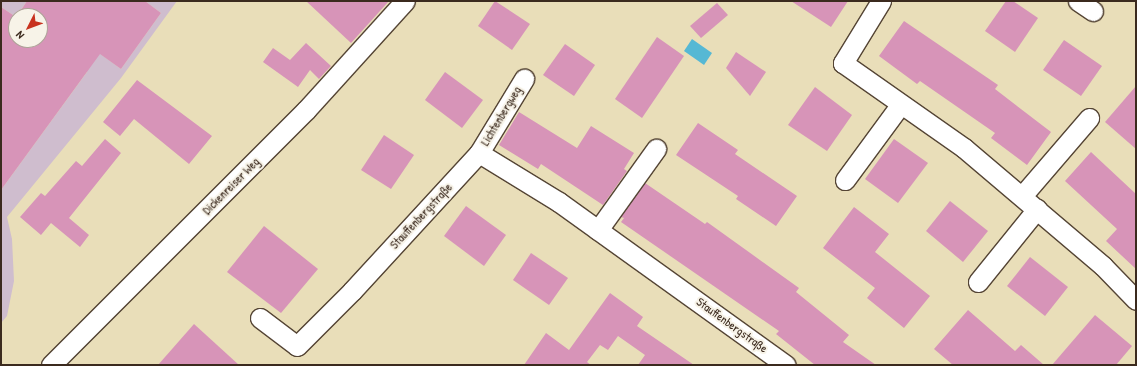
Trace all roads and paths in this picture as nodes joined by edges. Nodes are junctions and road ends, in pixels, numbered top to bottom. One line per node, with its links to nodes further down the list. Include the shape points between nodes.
1 (405, 1): 15 (street, Dickenreiser Weg, via 306,110)
2 (881, 1): 4 (street, via 843,63)
3 (524, 79): 7 (street, Lichtenbergweg)
4 (900, 105): 8 (street); 9 (street, via 964,148)
5 (1089, 118): 9 (street)
6 (656, 149): 11 (street)
7 (478, 153): 11 (street, Stauffenbergstraße, via 559,202); 14 (street, Stauffenbergstraße, via 352,291 296,346)
8 (845, 180)
9 (1022, 196): 10 (street)
10 (1037, 209): 12 (street); 13 (street)
11 (598, 230): 16 (street, Stauffenbergstraße)
12 (978, 282)
13 (1134, 292)
14 (260, 318)
15 (51, 365)
16 (786, 365)

